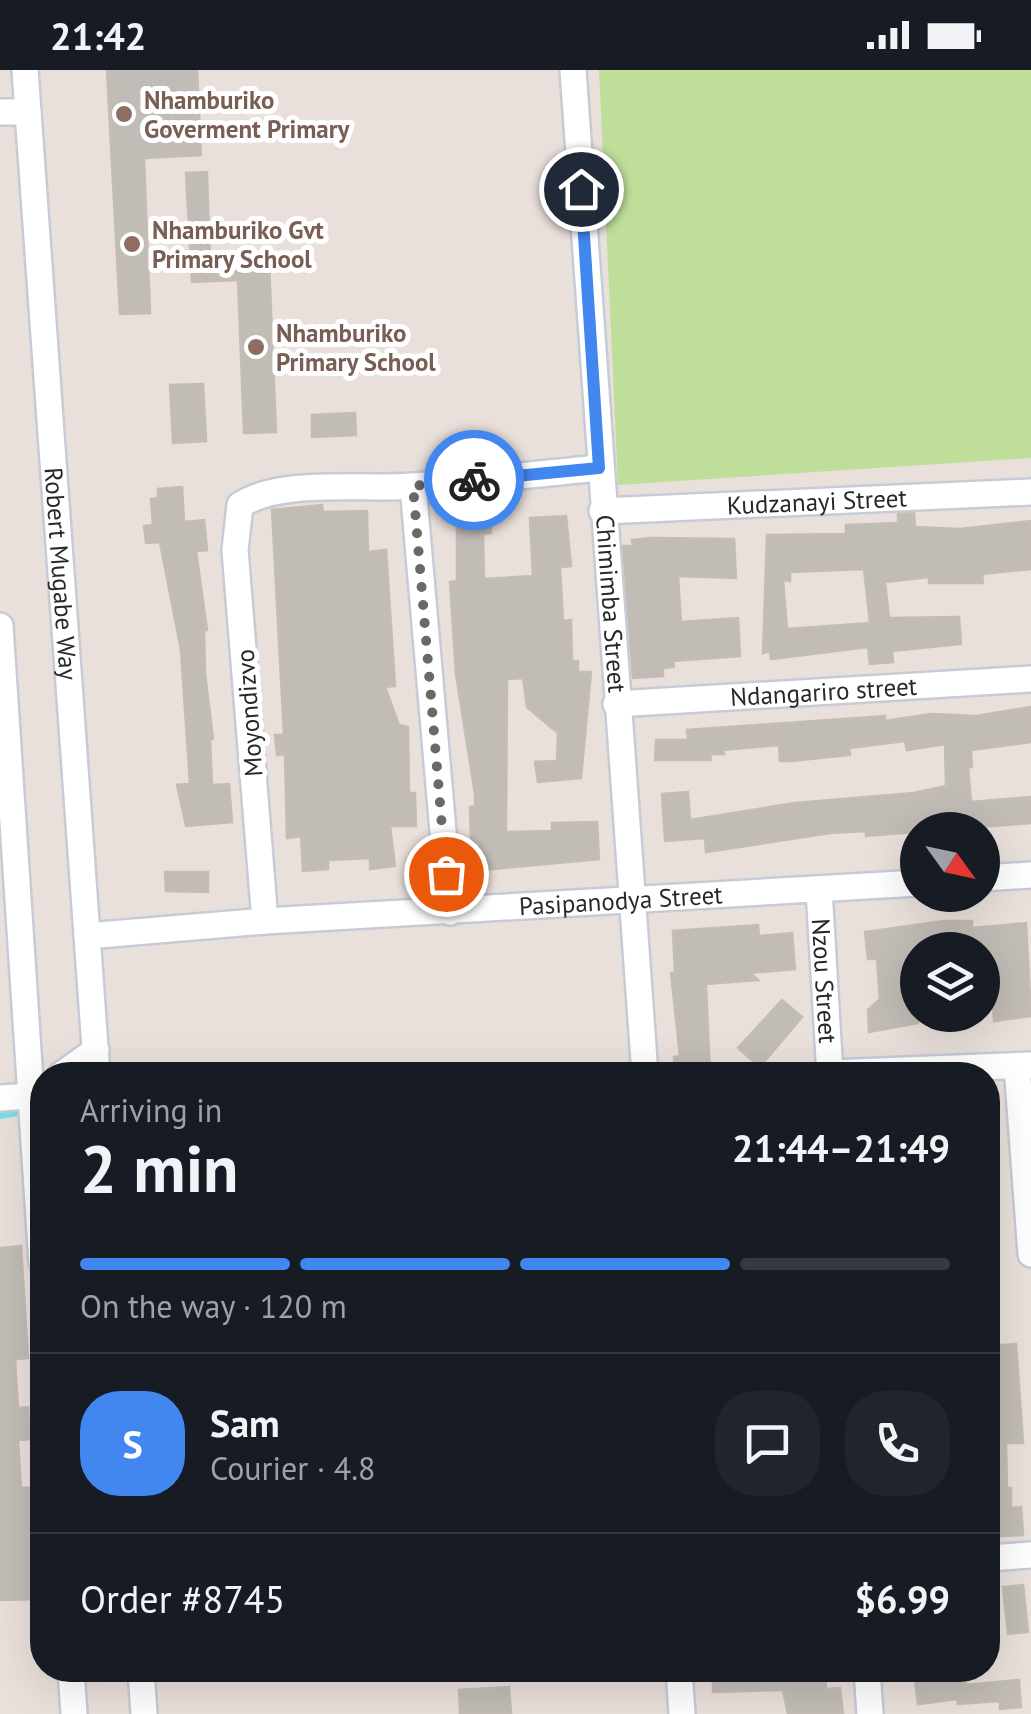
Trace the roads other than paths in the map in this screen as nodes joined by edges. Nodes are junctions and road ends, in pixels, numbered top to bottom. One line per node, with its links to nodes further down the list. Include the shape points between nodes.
1 (25, 70): 4 (street, Robert Mugabe Way)
2 (573, 70): 5 (street, Chimimba Street)
3 (0, 112): 4 (street)
4 (28, 112): 21 (street, Robert Mugabe Way)
5 (599, 468): 6 (street); 8 (street, Chimimba Street)
6 (413, 486): 19 (street); 20 (street, Moyondizvo, via 282,491 240,505 235,550)
7 (1031, 492): 8 (street, Kudzanayi Street)
8 (602, 511): 12 (street, Chimimba Street)
9 (0, 626): 11 (street)
10 (1031, 679): 12 (street, Ndangariro street)
11 (2, 700): 17 (street)
12 (616, 704): 18 (street, Chimimba Street)
13 (1031, 875): 14 (street)
14 (1000, 877)
15 (900, 884): 16 (street, Pasipanodya Street)
16 (819, 889): 18 (street, Pasipanodya Street); 25 (street, Nzou Street)
17 (8, 891): 22 (street)
18 (632, 898): 19 (street, Pasipanodya Street); 24 (street, Chimimba Street)
19 (450, 912): 20 (street, Pasipanodya Street)
20 (265, 921): 21 (street, Pasipanodya Street)
21 (87, 936): 23 (street, Robert Mugabe Way)
22 (33, 1062)
23 (97, 1062)
24 (644, 1062)
25 (829, 1062)
26 (1024, 1066): 29 (street)
27 (30, 1093): 28 (street)
28 (0, 1098)
29 (1031, 1254)
30 (1031, 1555): 31 (street)
31 (1000, 1557)
32 (72, 1682): 36 (street)
33 (141, 1682): 37 (street)
34 (681, 1682): 38 (street)
35 (868, 1682): 39 (street)
36 (74, 1714)
37 (144, 1714)
38 (682, 1714)
39 (870, 1714)

